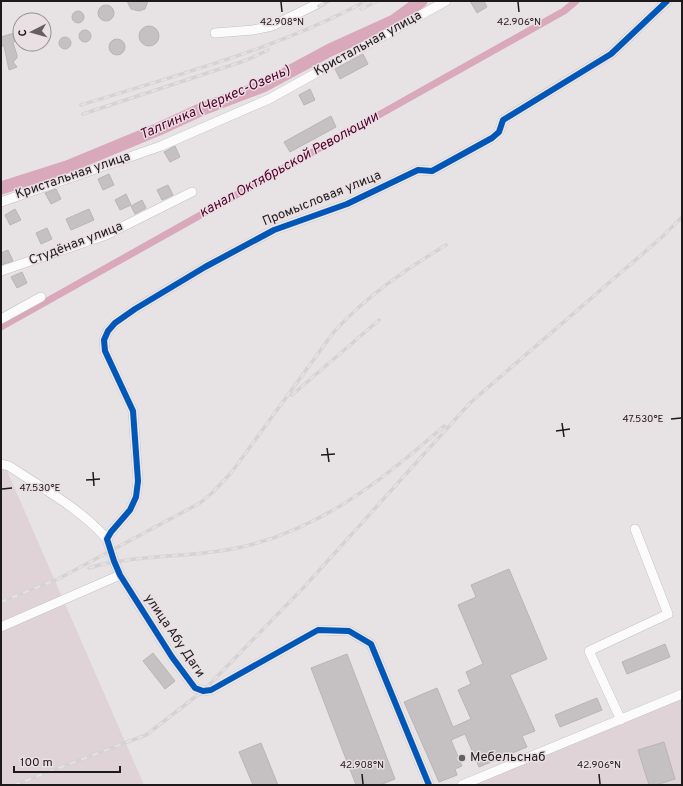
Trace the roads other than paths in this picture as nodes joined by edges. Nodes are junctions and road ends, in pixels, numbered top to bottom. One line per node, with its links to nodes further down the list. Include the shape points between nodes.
1 (323, 1): 4 (street, via 272,26)
2 (446, 1): 6 (street, Кристальная улица, via 269,99 161,146)
3 (667, 1): 12 (street, Промысловая улица, via 610,54 503,120 499,132 492,138 432,170 418,170 347,204 274,230 205,267 115,323 108,330 104,340 105,351 133,411 138,480 136,497 130,510)
4 (215, 33)
5 (192, 192): 7 (street, Студёная улица, via 106,235)
6 (1, 202)
7 (1, 271)
8 (42, 297): 9 (street)
9 (1, 319)
10 (1, 464): 12 (street, via 9,466 63,500)
11 (635, 529): 16 (street, via 668,614 589,651)
12 (107, 539): 13 (street, улица Абу Даги)
13 (120, 575): 14 (street); 17 (street, улица Абу Даги, via 172,657 195,688 203,691 211,690 318,630 349,630 371,644)
14 (1, 627)
15 (682, 694): 16 (street)
16 (621, 720): 18 (street)
17 (429, 785)
18 (462, 785)

